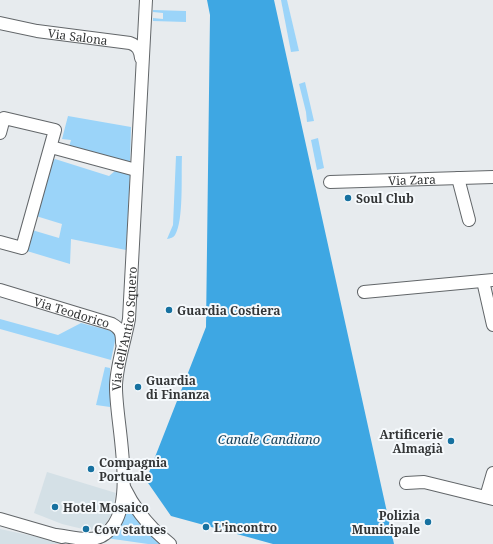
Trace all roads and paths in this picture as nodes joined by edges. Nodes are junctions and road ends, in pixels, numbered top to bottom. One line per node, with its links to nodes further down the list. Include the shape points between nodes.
1 (146, 0): 3 (street, Via dell'Antico Squero)
2 (0, 23): 3 (street, Via Salona, via 37,31 130,42 140,50)
3 (141, 63): 6 (street, Via dell'Antico Squero)
4 (0, 133): 5 (street, via 4,118 55,130)
5 (51, 147): 6 (street); 11 (street, via 22,248)
6 (136, 170): 16 (street, Via dell'Antico Squero, via 129,319)
7 (493, 177): 8 (street, Via Zara)
8 (458, 178): 9 (street, Via Zara); 10 (street)
9 (330, 182)
10 (469, 220)
11 (0, 242)
12 (488, 280): 14 (street); 15 (street)
13 (0, 290): 16 (street, Via Teodorico, via 112,324 119,328 122,334)
14 (364, 292)
15 (493, 325)
16 (122, 353): 19 (street, Via dell'Antico Squero, via 116,384)
17 (493, 473): 20 (street)
18 (406, 483): 20 (street, via 424,482)
19 (124, 487): 22 (street, via 117,520 111,530 104,535 90,539); 24 (street, via 139,513)
20 (489, 498)
21 (0, 520): 22 (street)
22 (55, 535): 23 (street)
23 (92, 544)
24 (170, 544)

